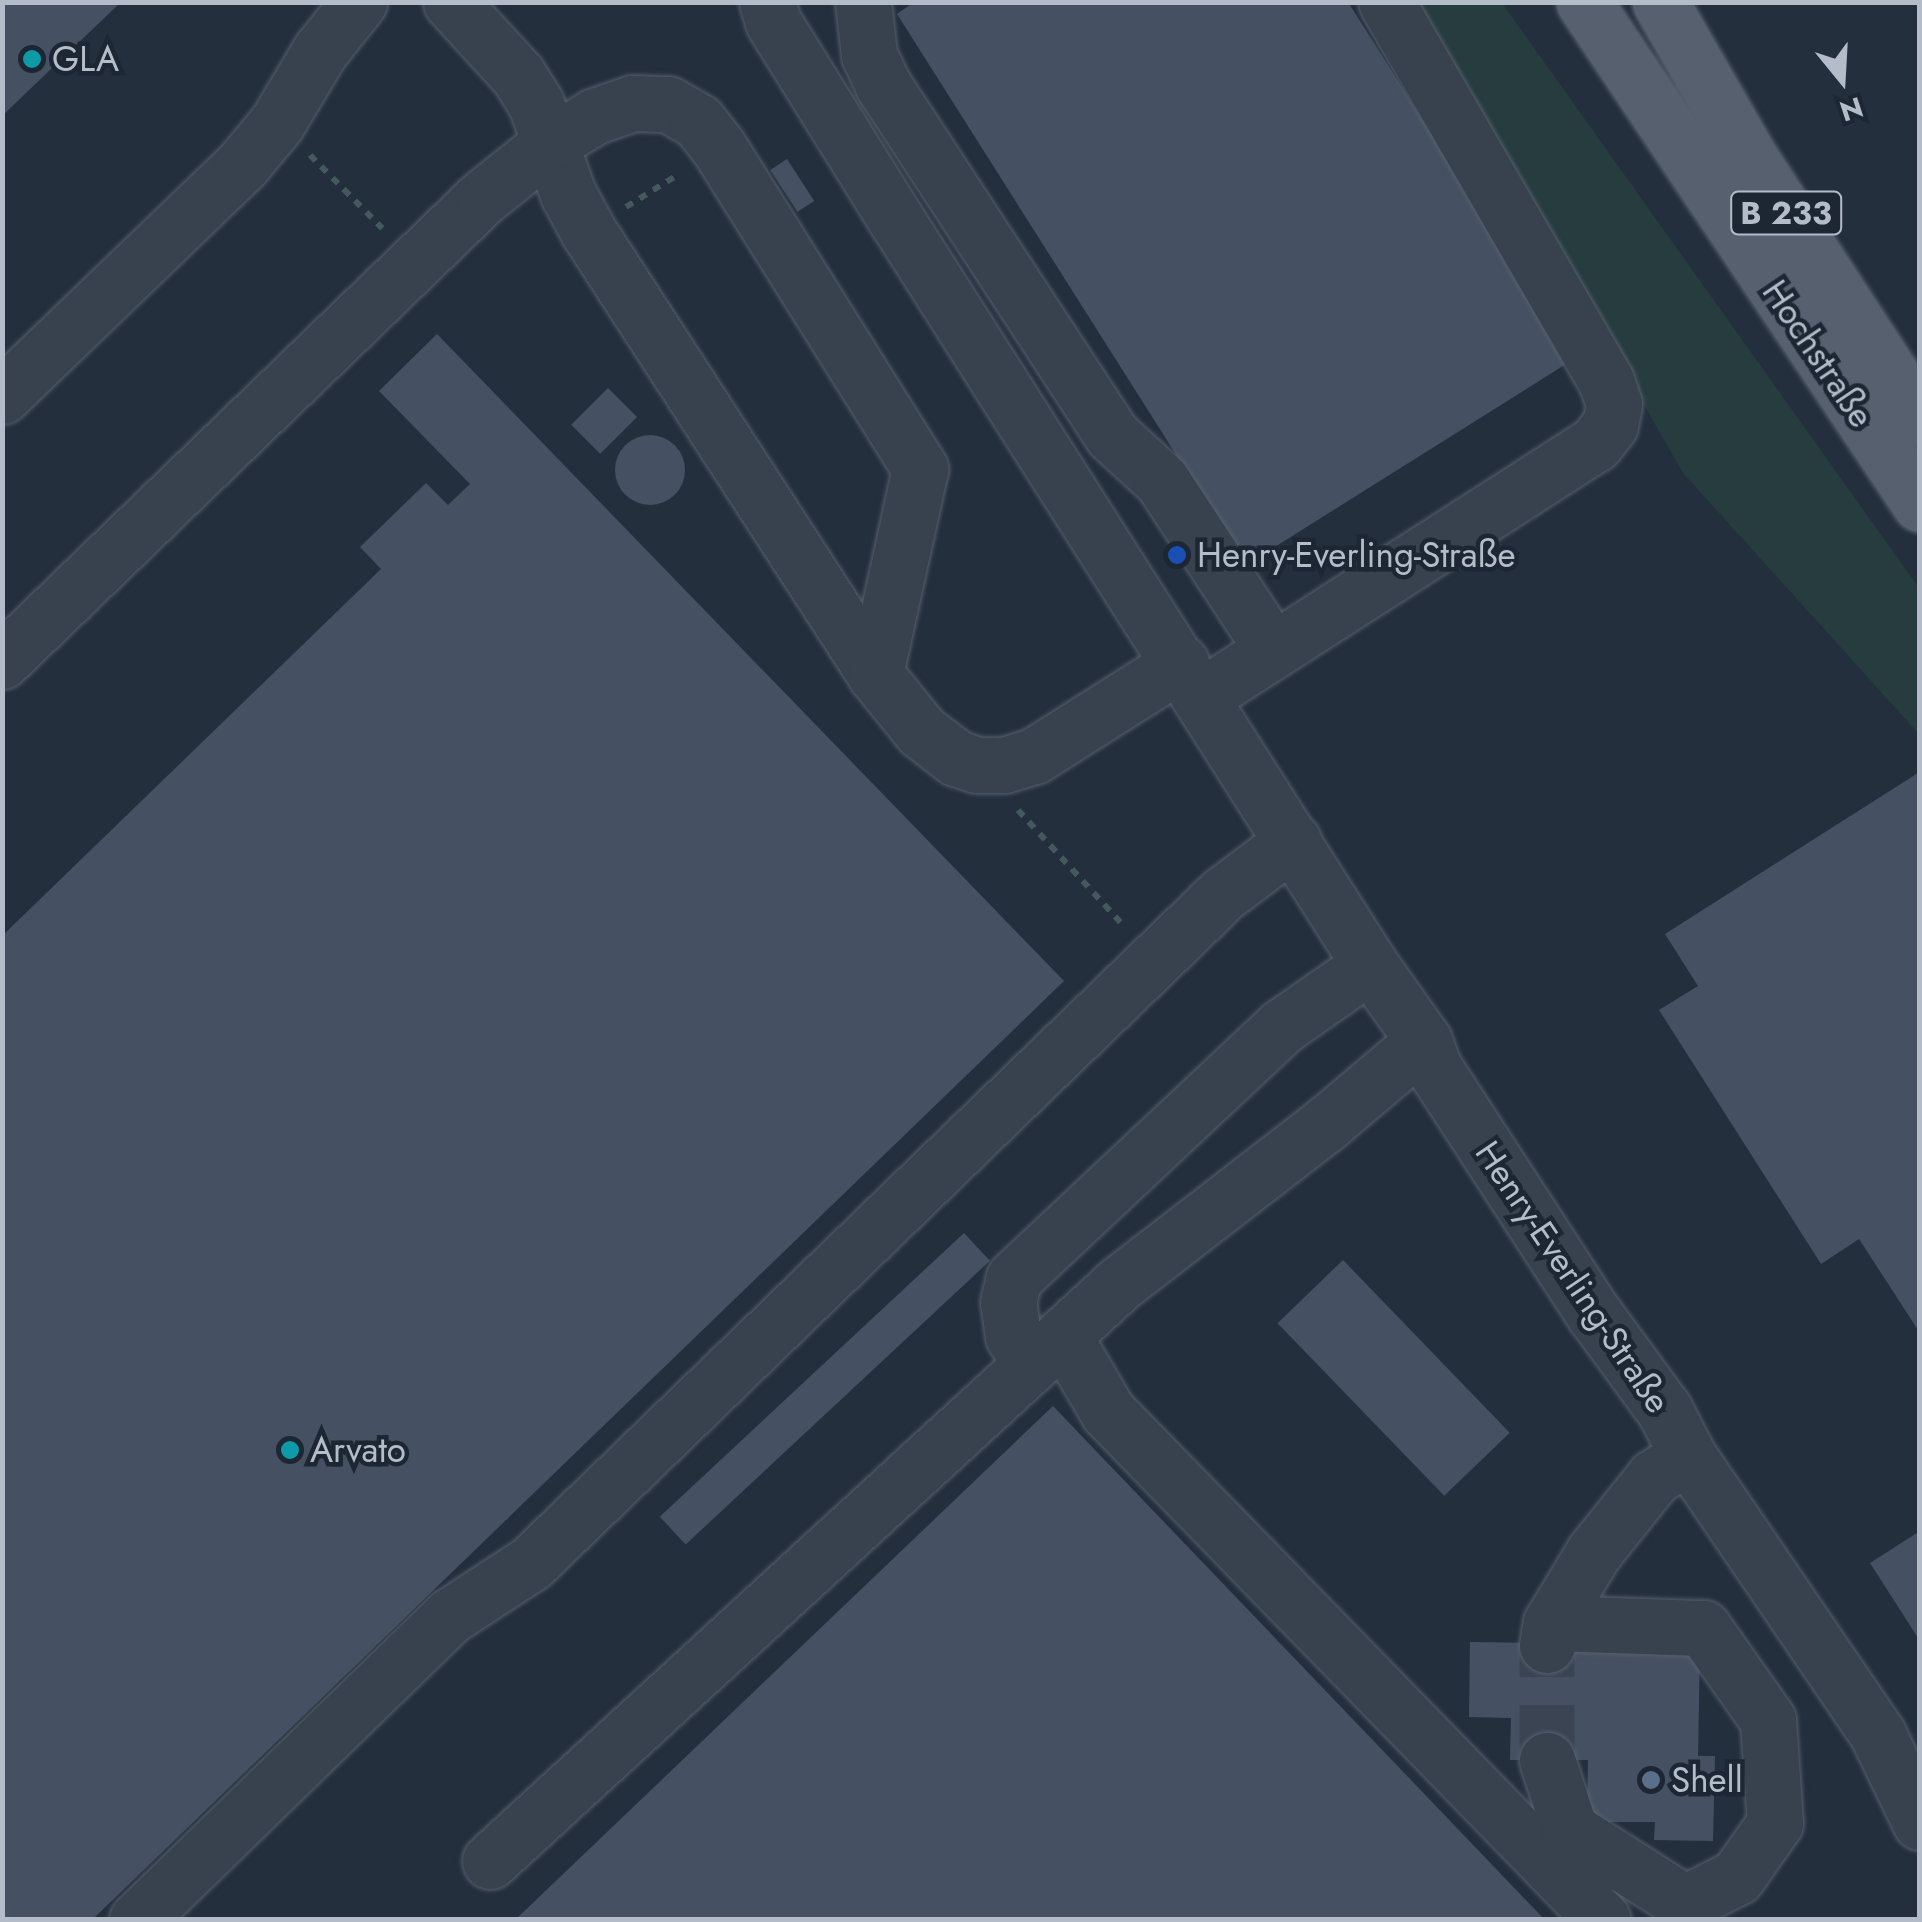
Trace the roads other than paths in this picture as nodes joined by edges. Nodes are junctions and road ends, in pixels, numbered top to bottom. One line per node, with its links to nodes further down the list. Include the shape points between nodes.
1 (359, 2): 9 (street, via 242,164)
2 (450, 2): 8 (street, via 518,75)
3 (766, 2): 15 (street, Henry-Everling-Straße, via 868,174)
4 (863, 2): 12 (street, via 868,55 883,85 1112,435 1162,481)
5 (1386, 2): 12 (street, via 1614,404 1595,444)
6 (1584, 2): 11 (main road, Hochstraße / B 233)
7 (1660, 2): 10 (main road, Hochstraße / B 233, via 1752,160)
8 (552, 142): 13 (street, via 414,261); 14 (street, via 588,231); 14 (street, via 594,116 634,103 668,104 698,122 920,469)
9 (2, 396)
10 (1920, 420)
11 (1920, 504)
12 (1273, 650): 15 (street)
13 (2, 660)
14 (875, 674): 15 (street, via 921,731 977,765 1034,756)
15 (1191, 679): 16 (street, Henry-Everling-Straße)
16 (1293, 842): 17 (street, Henry-Everling-Straße); 25 (street, via 1224,894 531,1563 450,1616)
17 (1370, 965): 18 (street, Henry-Everling-Straße); 19 (street, via 1281,1027 1014,1278 1008,1302 1013,1336)
18 (1424, 1041): 19 (street, via 1119,1284); 20 (street, Henry-Everling-Straße, via 1434,1068 1665,1411)
19 (1048, 1349): 24 (street); 26 (street)
20 (1688, 1456): 21 (street, Henry-Everling-Straße); 22 (street, via 1654,1477 1594,1552 1549,1634 1703,1628 1768,1720 1775,1823 1737,1877 1685,1903 1570,1830)
21 (1899, 1749): 23 (street, Henry-Everling-Straße)
22 (1546, 1760)
23 (1920, 1822)
24 (490, 1861)
25 (137, 1920)
26 (1603, 1920)

